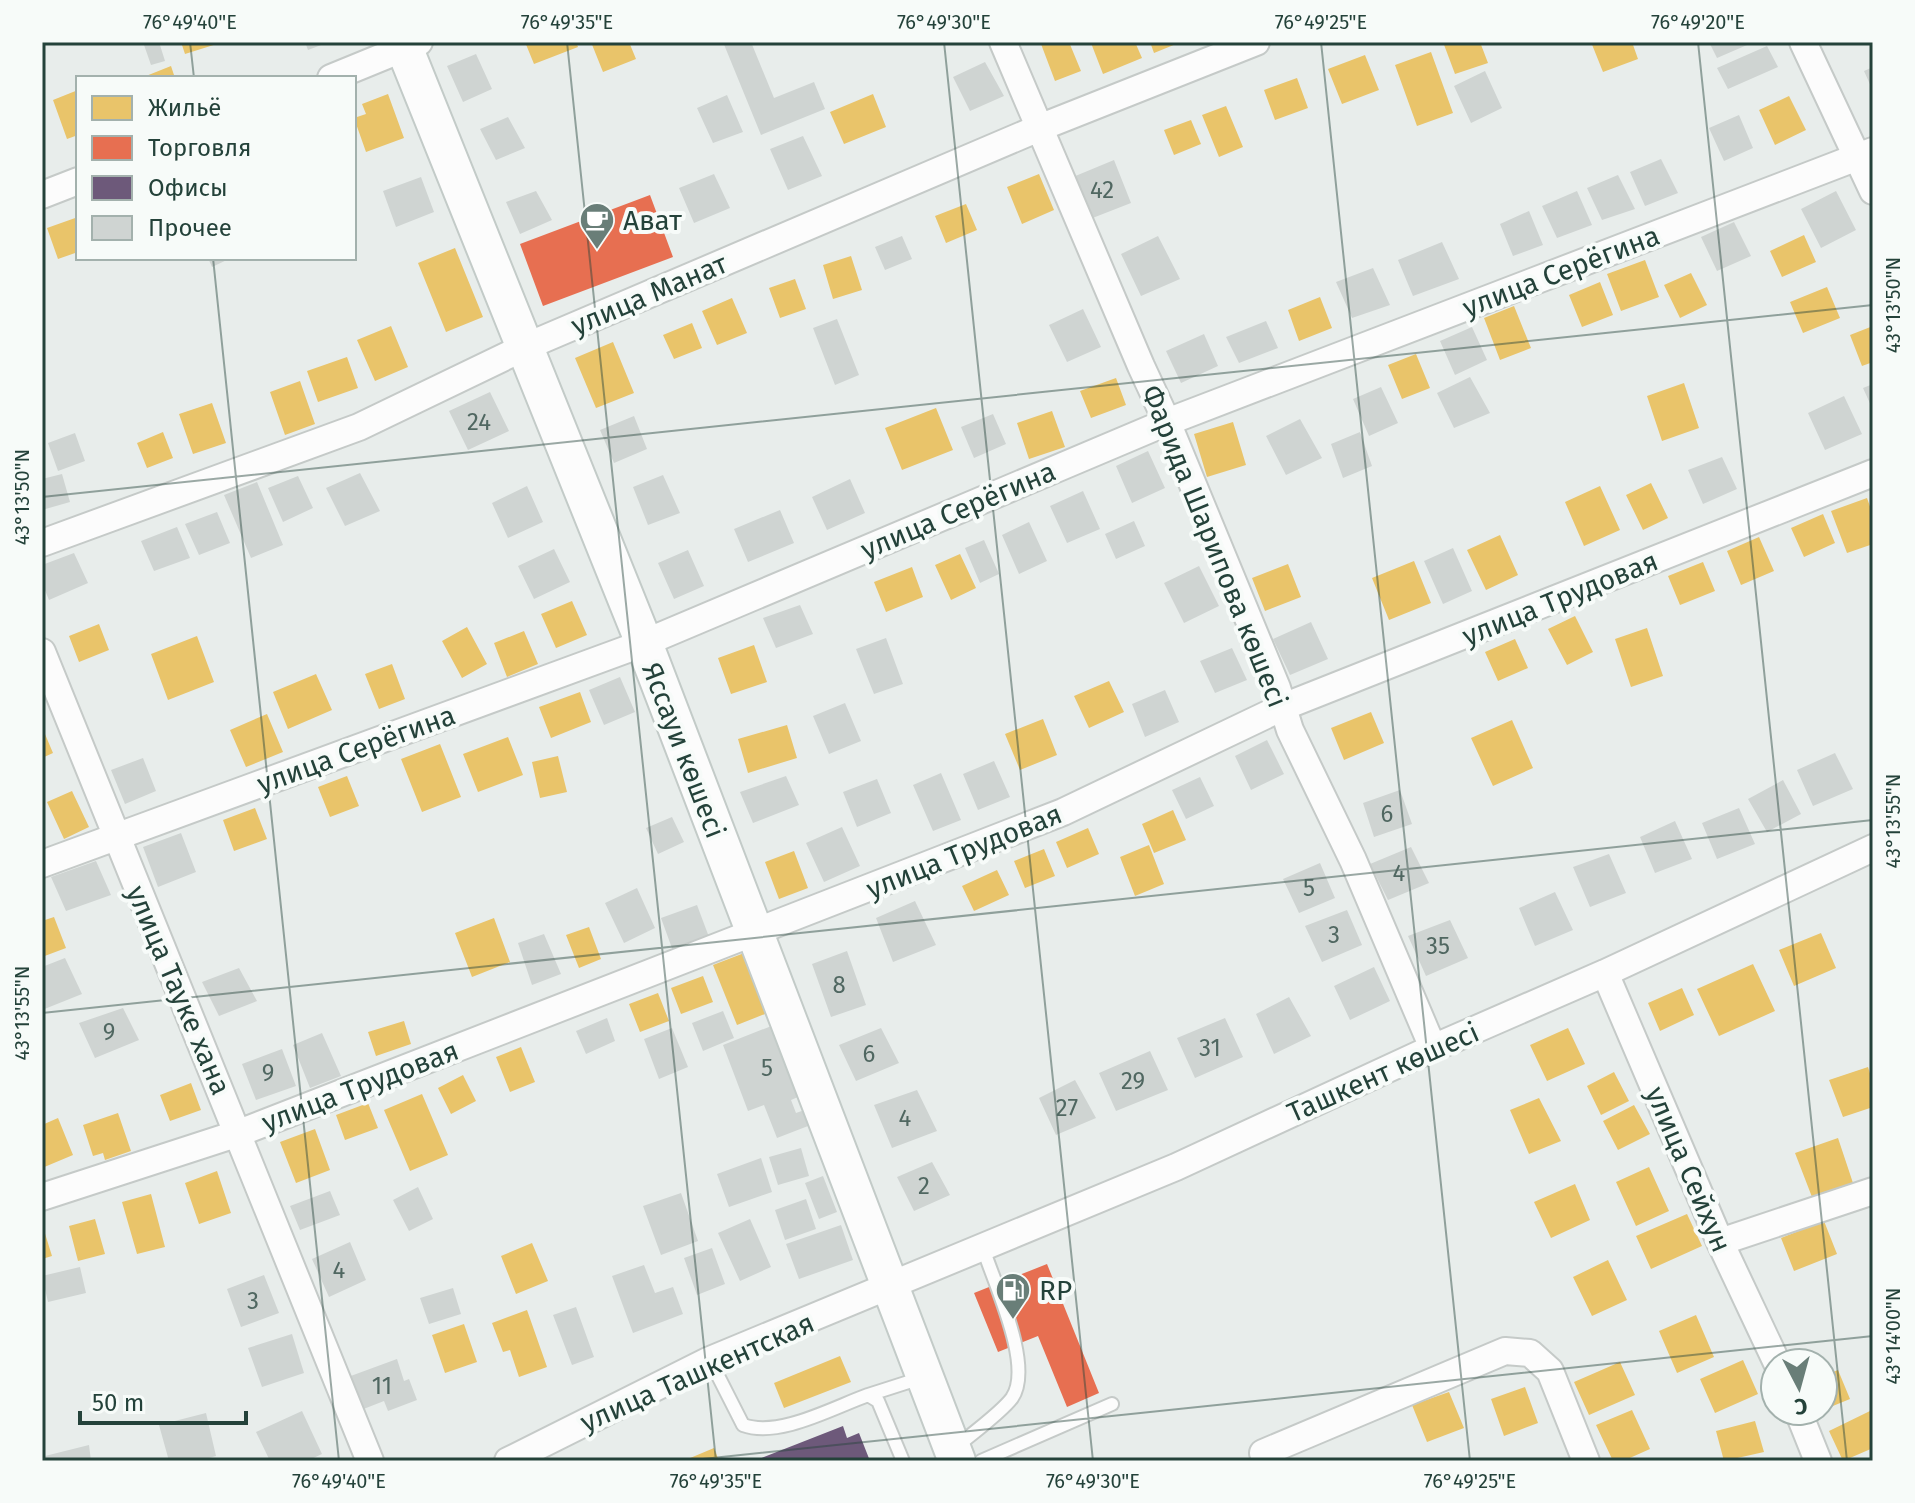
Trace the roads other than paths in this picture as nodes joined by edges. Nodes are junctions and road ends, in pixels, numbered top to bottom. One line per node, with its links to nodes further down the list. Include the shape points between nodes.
1 (1003, 42): 6 (street, Фарида Шарипова көшесі)
2 (1256, 42): 6 (street, улица Манат)
3 (1803, 42): 7 (street)
4 (409, 44): 5 (street); 11 (main road, Яссауи көшесі)
5 (336, 76)
6 (1039, 128): 11 (street, улица Манат); 12 (street, Фарида Шарипова көшесі)
7 (1865, 154): 9 (street); 12 (street, улица Серёгина)
8 (76, 182): 10 (street)
9 (1873, 191)
10 (42, 195)
11 (525, 347): 14 (street, улица Манат, via 359,427); 15 (main road, Яссауи көшесі)
12 (1167, 422): 15 (street, улица Серёгина); 17 (street, Фарида Шарипова көшесі)
13 (1873, 473): 17 (street, улица Трудовая)
14 (42, 543)
15 (644, 643): 18 (street, улица Серёгина); 21 (main road, Яссауи көшесі)
16 (42, 652): 18 (street, улица Тауке хана)
17 (1283, 707): 21 (street, улица Трудовая, via 1063,812); 23 (street, Фарида Шарипова көшесі)
18 (115, 838): 20 (street, улица Серёгина); 24 (street, улица Тауке хана)
19 (1873, 848): 22 (street, Ташкент көшесі)
20 (42, 864)
21 (753, 933): 24 (street, улица Трудовая); 29 (main road, Яссауи көшесі)
22 (1605, 973): 23 (street, Ташкент көшесі); 27 (street, улица Сейхун)
23 (1433, 1048): 28 (street, Ташкент көшесі, via 1176,1167)
24 (239, 1133): 26 (street, улица Трудовая); 38 (street, улица Тауке хана)
25 (1873, 1191): 27 (street)
26 (42, 1197)
27 (1720, 1242): 30 (street, улица Сейхун)
28 (983, 1248): 29 (street, Ташкент көшесі); 37 (lane, via 1016,1346 1020,1378 1012,1398)
29 (889, 1288): 31 (street, улица Ташкентская); 32 (main road, Яссауи көшесі)
30 (1769, 1347)
31 (710, 1360): 33 (lane, via 743,1425 757,1430 776,1429); 39 (street, улица Ташкентская)
32 (924, 1377): 33 (lane); 37 (main road, Яссауи көшесі)
33 (868, 1395): 40 (lane, via 878,1401)
34 (1112, 1404): 37 (lane)
35 (1804, 1427): 42 (street)
36 (1263, 1453): 41 (street, via 1505,1351 1530,1353 1550,1371)
37 (964, 1457)
38 (370, 1461)
39 (508, 1461)
40 (903, 1461)
41 (1586, 1461)
42 (1818, 1461)

